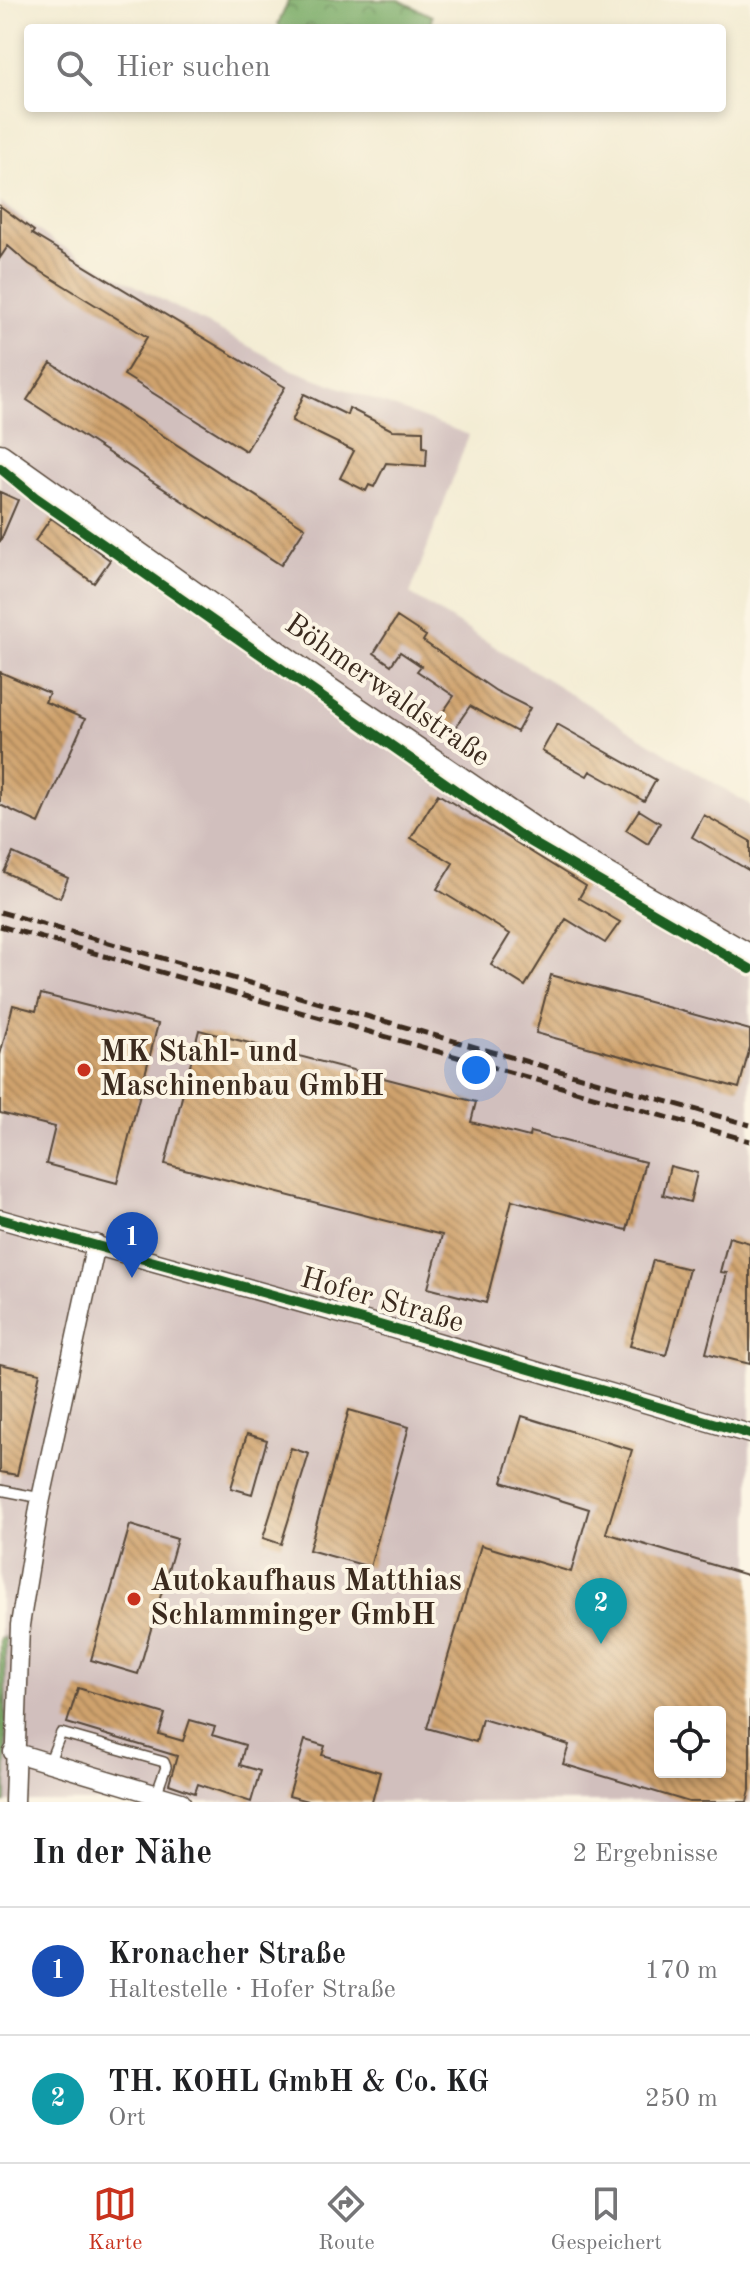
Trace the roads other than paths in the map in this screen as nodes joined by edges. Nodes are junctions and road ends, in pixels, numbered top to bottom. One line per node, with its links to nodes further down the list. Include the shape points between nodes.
1 (0, 456): 2 (street, Böhmerwaldstraße, via 558,847)
2 (750, 957)
3 (0, 1219): 4 (street, Hofer Straße)
4 (96, 1244): 5 (street, Hofer Straße); 7 (street)
5 (750, 1434)
6 (0, 1490): 7 (lane)
7 (41, 1498): 8 (street, via 20,1625)
8 (13, 1752): 9 (street); 11 (street)
9 (49, 1763): 10 (street); 10 (lane, via 61,1733 164,1762)
10 (156, 1795): 12 (street)
11 (14, 1802)
12 (181, 1802)

